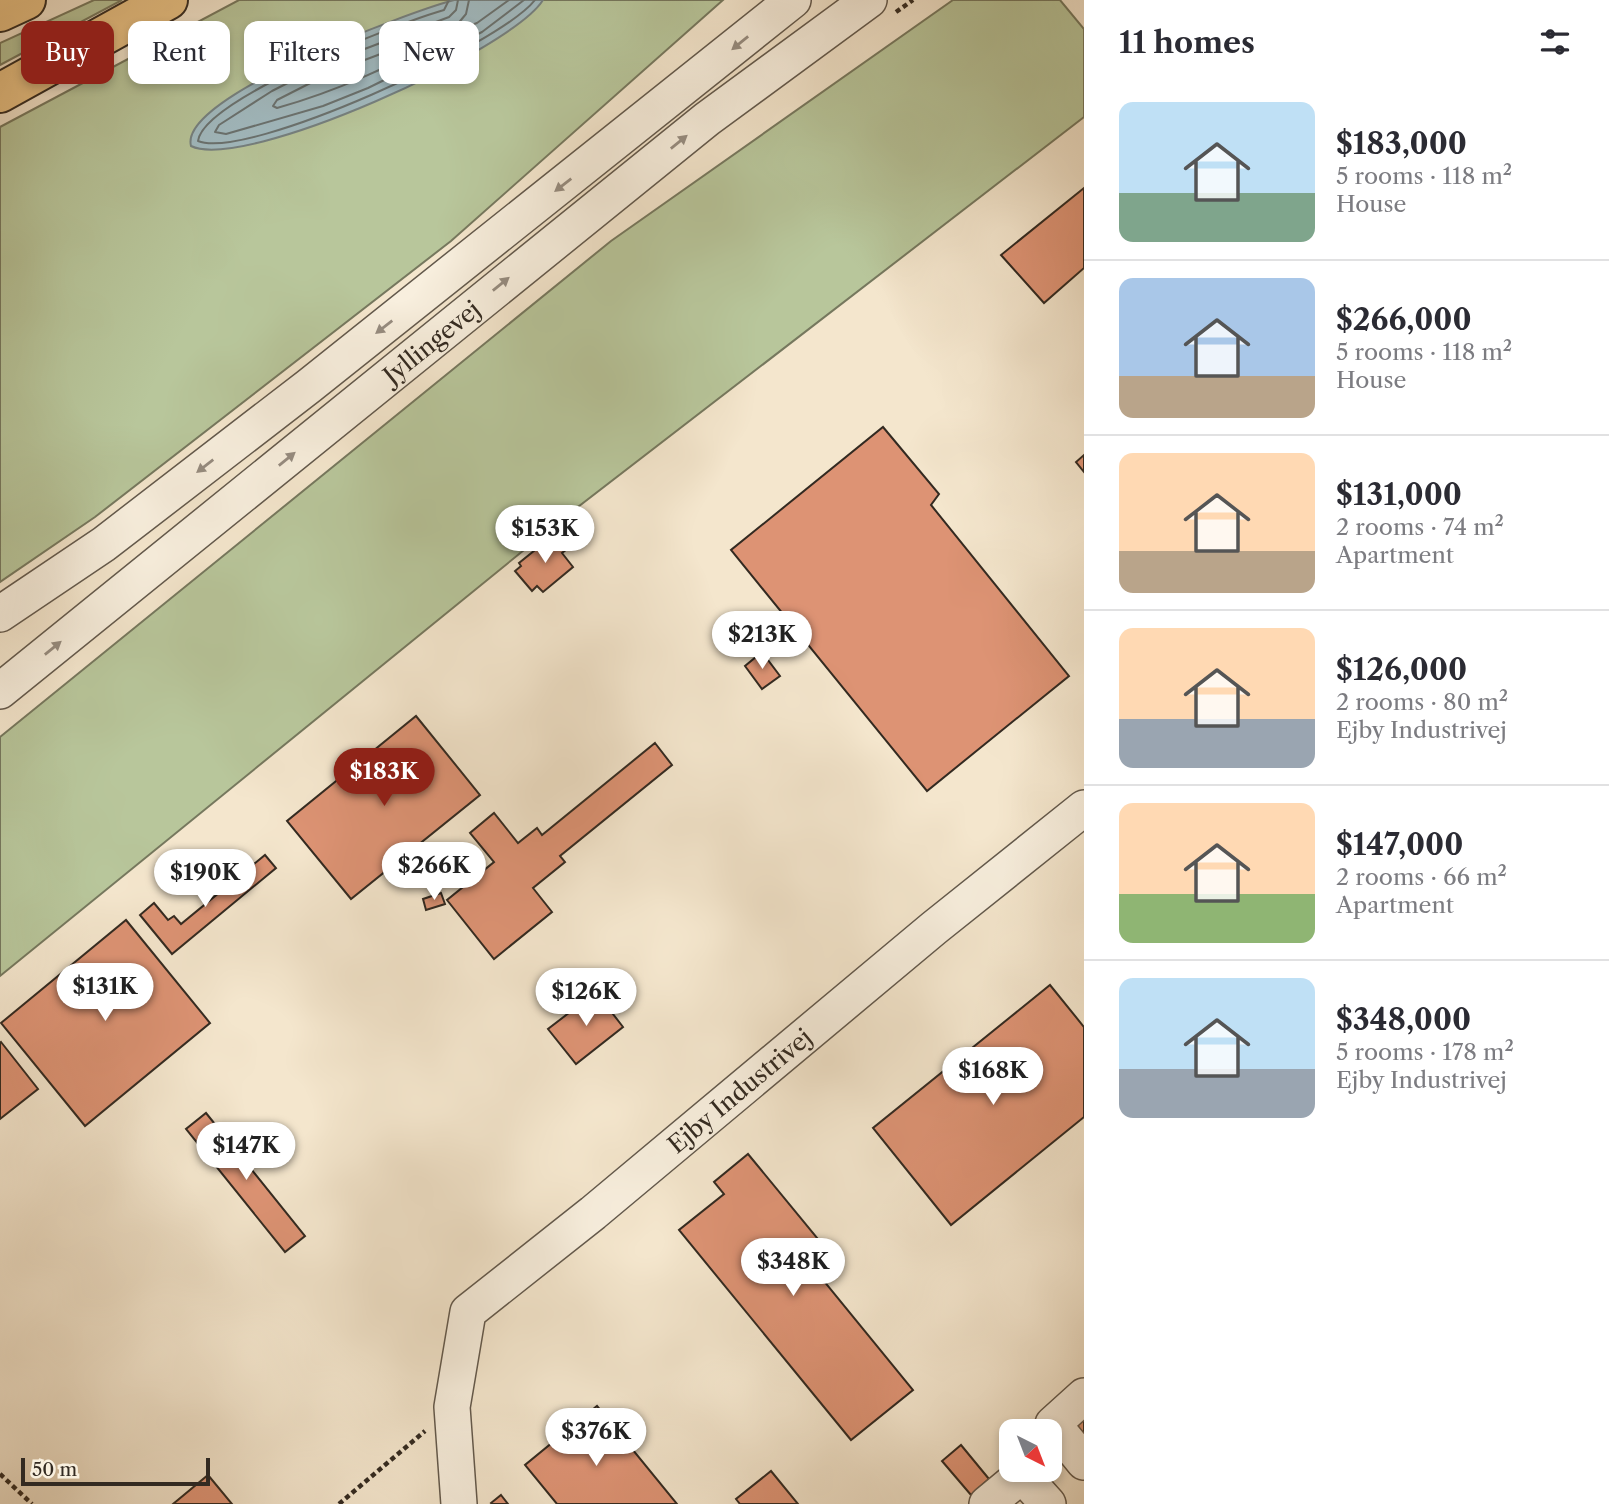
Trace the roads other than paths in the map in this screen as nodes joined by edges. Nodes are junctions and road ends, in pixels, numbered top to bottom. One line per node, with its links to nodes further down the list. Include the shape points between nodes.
1 (26, 0): 6 (highway)
2 (168, 0): 7 (highway)
3 (793, 0): 9 (street, Jyllingevej, one-way to 9, via 298,395 104,544)
4 (833, 0): 8 (street, via 799,27)
5 (869, 0): 8 (street, Jyllingevej)
6 (0, 12)
7 (0, 93)
8 (723, 107): 10 (street, Jyllingevej, one-way to 8)
9 (0, 614)
10 (0, 691)
11 (1084, 808): 14 (street, Ejby Industrivej, via 468,1312 452,1407)
12 (1084, 1395): 13 (street, via 1053,1424)
13 (1084, 1462)
14 (459, 1504)
15 (987, 1504): 16 (street, via 1022,1475)
16 (1048, 1504)

